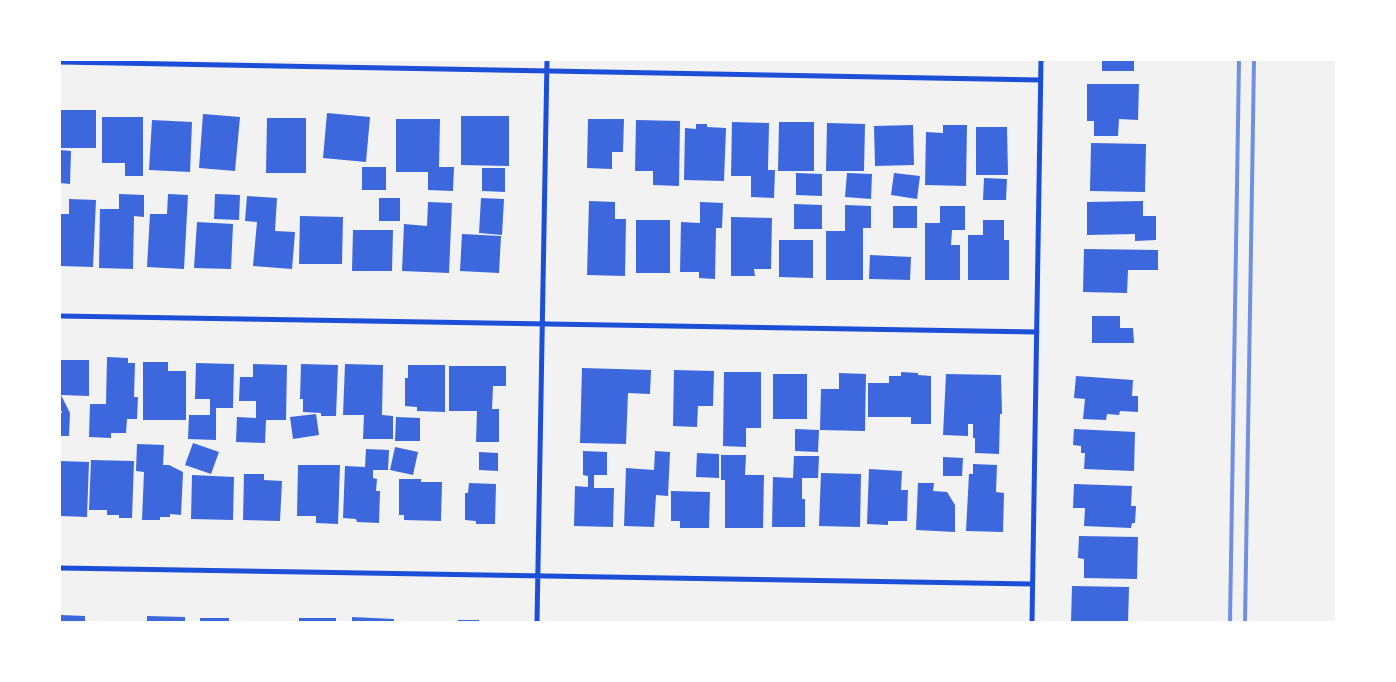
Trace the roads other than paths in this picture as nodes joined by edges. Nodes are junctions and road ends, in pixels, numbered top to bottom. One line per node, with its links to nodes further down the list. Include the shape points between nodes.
1 (547, 60): 4 (street)
2 (1041, 60): 5 (street)
3 (60, 62): 4 (street)
4 (547, 71): 5 (street); 7 (street)
5 (1040, 80): 8 (street)
6 (60, 316): 7 (street)
7 (542, 324): 8 (street); 10 (street)
8 (1036, 332): 11 (street)
9 (60, 568): 10 (street)
10 (538, 576): 11 (street); 12 (street)
11 (1032, 584): 13 (street)
12 (537, 622)
13 (1032, 622)

